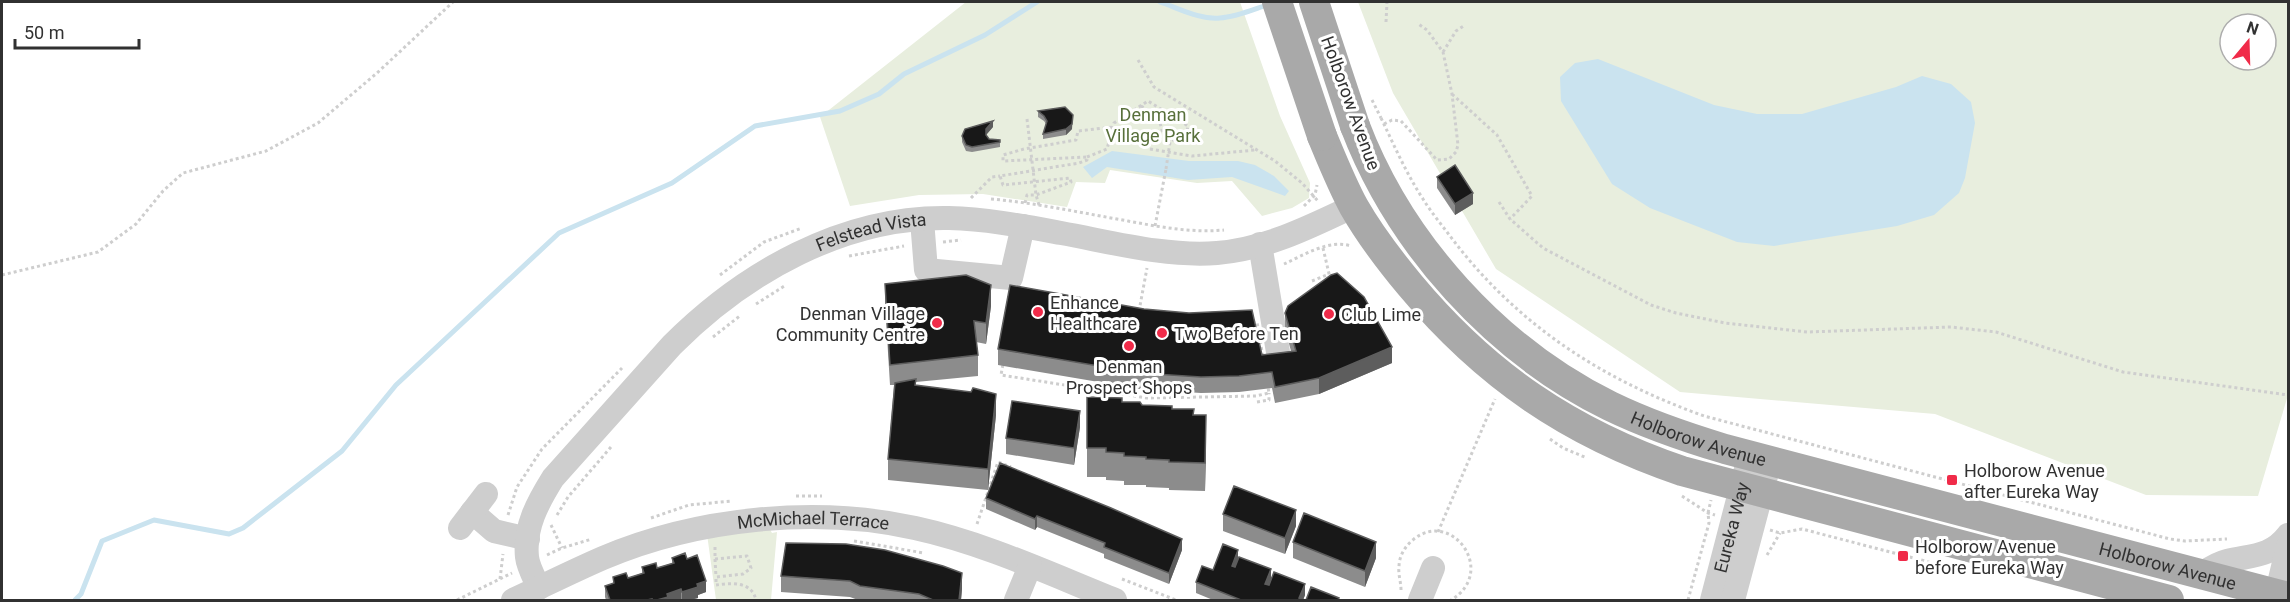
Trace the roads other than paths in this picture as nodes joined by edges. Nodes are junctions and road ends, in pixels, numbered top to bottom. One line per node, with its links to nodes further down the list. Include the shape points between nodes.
1 (1277, 2): 4 (main road, Holborow Avenue, bridge, via 1322,136)
2 (1314, 2): 3 (main road, Holborow Avenue, bridge, via 1373,123 1365,151)
3 (1386, 191): 4 (main road, Felstead Vista); 9 (main road, Holborow Avenue, via 1412,232 1473,305 1557,375 1654,426)
4 (1354, 206): 7 (street, Felstead Vista, via 1278,240); 10 (main road, Holborow Avenue, via 1374,239 1430,309 1515,386 1589,433 1646,459)
5 (1024, 214): 6 (street, Felstead Vista, via 994,221 947,218); 6 (street, via 1011,278 926,270); 7 (street, Felstead Vista, via 1153,237 1175,252 1216,253)
6 (923, 232): 13 (street, Felstead Vista, via 874,227 849,234 802,252 756,277 712,308 672,345 553,478 538,502)
7 (1260, 244): 8 (street, via 1265,270 1265,318)
8 (1274, 373)
9 (1760, 458): 10 (street, Eureka Way); 17 (main road, Holborow Avenue)
10 (1751, 490): 24 (street, Eureka Way); 25 (street, Eureka Way); 26 (main road, Holborow Avenue)
11 (473, 511): 13 (street, via 494,531)
12 (2289, 535): 17 (street, via 2260,555 2224,561)
13 (528, 539): 18 (street, Felstead Vista, via 527,559)
14 (2289, 546): 19 (street)
15 (1029, 566): 18 (street, McMichael Terrace, via 973,544 914,528 854,519 792,517 729,523 666,536 605,557); 21 (street); 22 (street, McMichael Terrace)
16 (1433, 568): 23 (street)
17 (2201, 574): 19 (main road, Holborow Avenue)
18 (539, 588): 20 (street, McMichael Terrace)
19 (2280, 597)
20 (513, 600)
21 (1016, 600)
22 (1115, 600)
23 (1420, 600)
24 (1712, 600)
25 (1733, 600)
26 (2169, 600)

